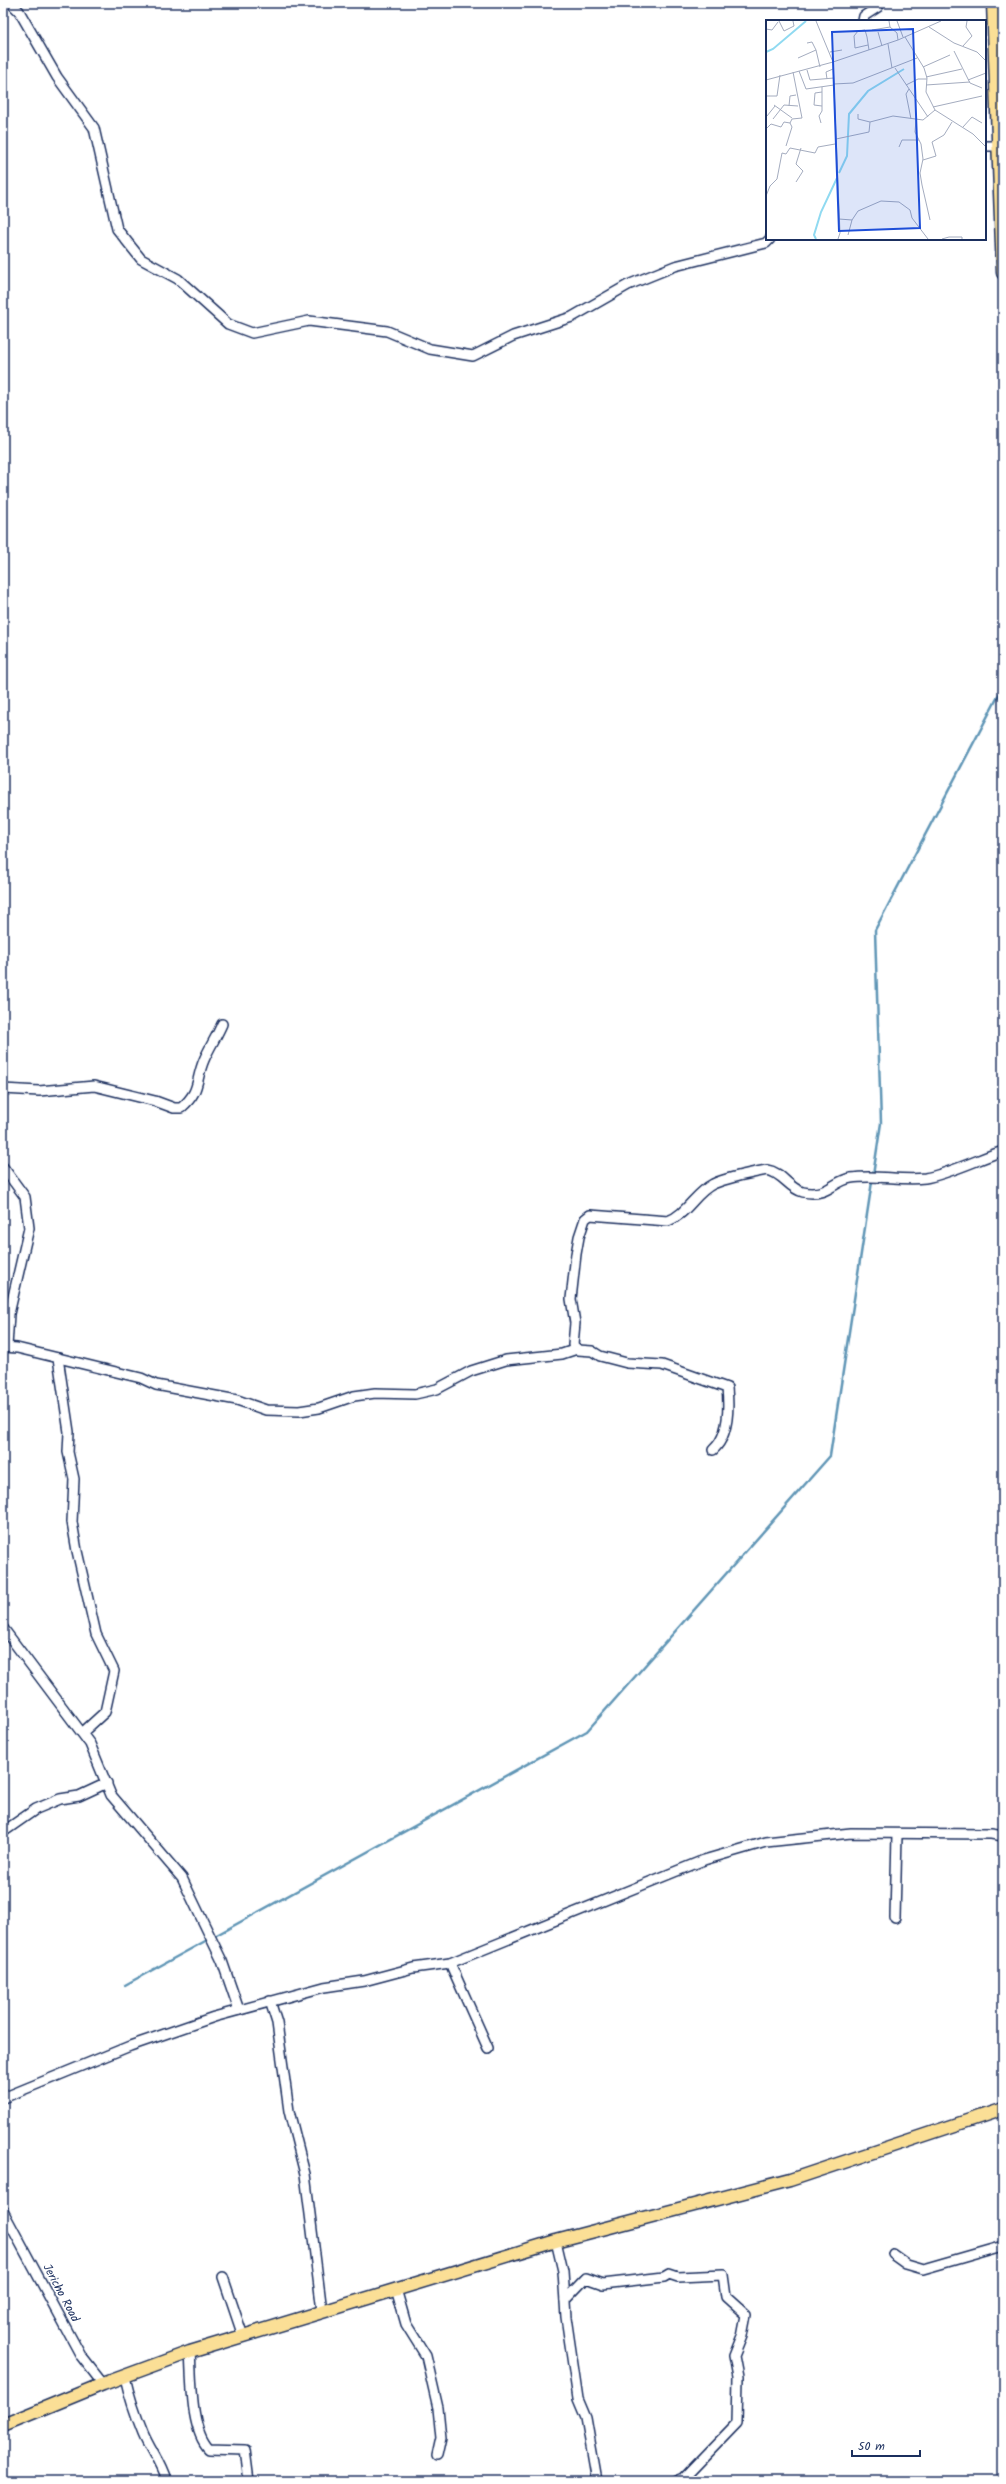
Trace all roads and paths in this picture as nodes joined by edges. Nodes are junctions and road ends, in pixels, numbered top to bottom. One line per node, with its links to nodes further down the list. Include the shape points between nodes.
1 (11, 3): 7 (street, via 19,11 57,77 94,128 117,229 141,259 178,279 228,324 252,333 309,321 387,332 430,349 473,356 513,336 572,317 628,285 675,266 766,243)
2 (879, 3): 4 (street, via 878,7 864,16)
3 (994, 3): 6 (main road)
4 (863, 20)
5 (986, 146): 6 (street)
6 (998, 146): 8 (main road)
7 (769, 240)
8 (1003, 273)
9 (222, 1024): 10 (street, via 203,1061 199,1083 190,1101 181,1108 94,1086 39,1091)
10 (3, 1089)
11 (1003, 1151): 14 (street, via 925,1178 865,1175 844,1180 829,1190 811,1193 801,1192 775,1171 754,1173 713,1184 676,1218 668,1221 590,1215 585,1219 578,1237 571,1300 575,1323 573,1345)
12 (3, 1167): 13 (street, via 25,1197 29,1228 9,1314)
13 (5, 1347): 15 (street)
14 (577, 1349): 15 (street, via 562,1354 506,1360 471,1372 436,1389 415,1394 375,1393 354,1396 318,1408 299,1411 266,1410 237,1400 156,1385 142,1378); 16 (street, via 592,1351 600,1356 627,1363 662,1365 727,1388 726,1424 720,1444)
15 (58, 1358): 18 (street, via 69,1432 68,1452 74,1479 72,1522 77,1551 96,1634 114,1671 105,1712)
16 (714, 1450)
17 (3, 1628): 18 (street)
18 (82, 1733): 19 (street, via 90,1744)
19 (107, 1783): 20 (street, via 79,1796 60,1799 36,1809); 26 (street, via 111,1795 182,1878 222,1961)
20 (3, 1832)
21 (897, 1835): 22 (street); 23 (street); 24 (street, via 851,1833 766,1842 704,1860)
22 (1003, 1836)
23 (895, 1918)
24 (450, 1962): 25 (street, via 324,1987); 27 (street)
25 (270, 2001): 26 (street); 37 (street, via 277,2023 289,2111 305,2174)
26 (239, 2010): 28 (street, via 130,2046)
27 (488, 2048)
28 (3, 2098)
29 (1003, 2109): 31 (main road, via 790,2180)
30 (3, 2211): 41 (street, Jericho Road, via 81,2356)
31 (556, 2241): 35 (main road); 36 (street, via 563,2271)
32 (1003, 2246): 33 (street, via 923,2269 906,2264)
33 (892, 2254)
34 (223, 2277): 38 (street)
35 (396, 2289): 37 (main road); 43 (street, via 406,2324 426,2356 438,2408 441,2438)
36 (565, 2300): 46 (street, via 578,2399 586,2418); 47 (street, via 586,2278 603,2284 664,2277 669,2274 678,2278 724,2275 726,2298 746,2315 742,2336 734,2356 738,2377 737,2423 684,2478)
37 (322, 2311): 38 (main road)
38 (243, 2336): 39 (main road)
39 (190, 2352): 40 (main road); 45 (street, via 197,2427 203,2442 209,2449 245,2450)
40 (125, 2377): 41 (main road); 44 (street, via 143,2434 162,2467)
41 (103, 2384): 42 (main road)
42 (3, 2425)
43 (437, 2456)
44 (166, 2481)
45 (249, 2481)
46 (597, 2481)
47 (677, 2481)

